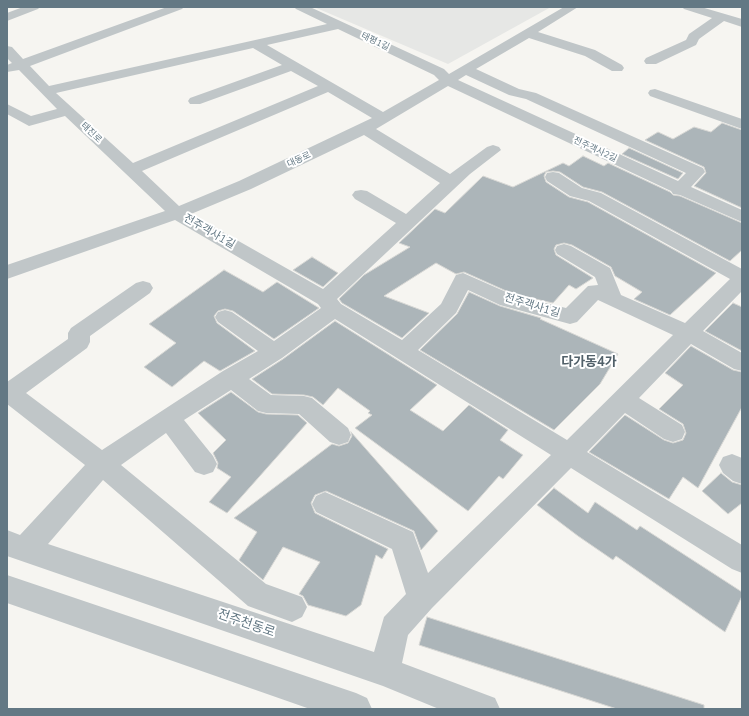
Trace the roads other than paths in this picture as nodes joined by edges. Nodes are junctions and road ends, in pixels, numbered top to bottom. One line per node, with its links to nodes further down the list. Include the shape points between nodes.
1 (34, 7): 6 (street)
2 (178, 7): 13 (street)
3 (300, 7): 8 (street, 태평1길)
4 (572, 7): 9 (street, 대동로)
5 (688, 7): 7 (street)
6 (7, 17)
7 (735, 19): 12 (street, via 693,37 691,42)
8 (340, 25): 10 (street); 18 (street, 태평1길, via 439,72)
9 (528, 33): 15 (street, via 590,53); 17 (street, 대동로)
10 (254, 44): 14 (street); 20 (street)
11 (7, 50): 13 (street, 태진로)
12 (651, 61)
13 (23, 66): 16 (street); 20 (street, 태진로)
14 (292, 66): 19 (street); 22 (street)
15 (617, 68)
16 (7, 70)
17 (467, 70): 18 (street, 대동로); 32 (street, via 514,92 531,96 697,172)
18 (448, 81): 25 (street, 대동로); 32 (street, 전주객사2길)
19 (328, 86): 25 (street); 29 (street)
20 (46, 90): 24 (street, 태진로)
21 (655, 93): 26 (street)
22 (195, 101)
23 (7, 108): 24 (street, via 29,120)
24 (68, 111): 29 (street, 태진로)
25 (384, 119): 27 (street, 대동로)
26 (742, 124)
27 (365, 129): 31 (street); 34 (street, 대동로, via 245,185)
28 (493, 150): 31 (street)
29 (131, 170): 34 (street, 태진로)
30 (553, 177): 39 (street, via 576,192 595,197)
31 (451, 182): 36 (street)
32 (679, 190): 35 (street, 전주객사2길)
33 (361, 195): 36 (street)
34 (177, 213): 38 (street, 대동로); 42 (street, 전주객사1길)
35 (742, 217)
36 (407, 222): 42 (street)
37 (564, 250): 41 (street, via 603,274)
38 (7, 272)
39 (742, 278): 44 (street)
40 (143, 288): 49 (street, via 79,333 80,342)
41 (613, 299): 44 (street, 전주객사1길); 46 (street, 전주객사1길, via 595,290 570,317 507,300 463,280 449,308)
42 (330, 304): 45 (street); 46 (street, 전주객사1길)
43 (225, 317): 45 (street)
44 (690, 334): 47 (street, 전주객사1길); 50 (street)
45 (274, 352): 48 (street)
46 (404, 352): 54 (street, 전주객사1길)
47 (742, 363)
48 (231, 377): 51 (street); 53 (street, via 266,404 304,405)
49 (8, 392): 55 (street)
50 (624, 400): 52 (street); 54 (street)
51 (168, 418): 55 (street); 56 (street)
52 (673, 432)
53 (339, 435)
54 (569, 454): 59 (street, 전주객사1길); 61 (street)
55 (102, 464): 58 (street); 62 (street, via 258,596)
56 (204, 464)
57 (325, 504): 61 (street, via 403,542)
58 (16, 546): 63 (street, 전주천동로)
59 (738, 551)
60 (7, 589): 64 (street)
61 (422, 598): 63 (street, via 395,628)
62 (292, 607)
63 (385, 671): 65 (street, 전주천동로)
64 (356, 709)
65 (484, 709)

